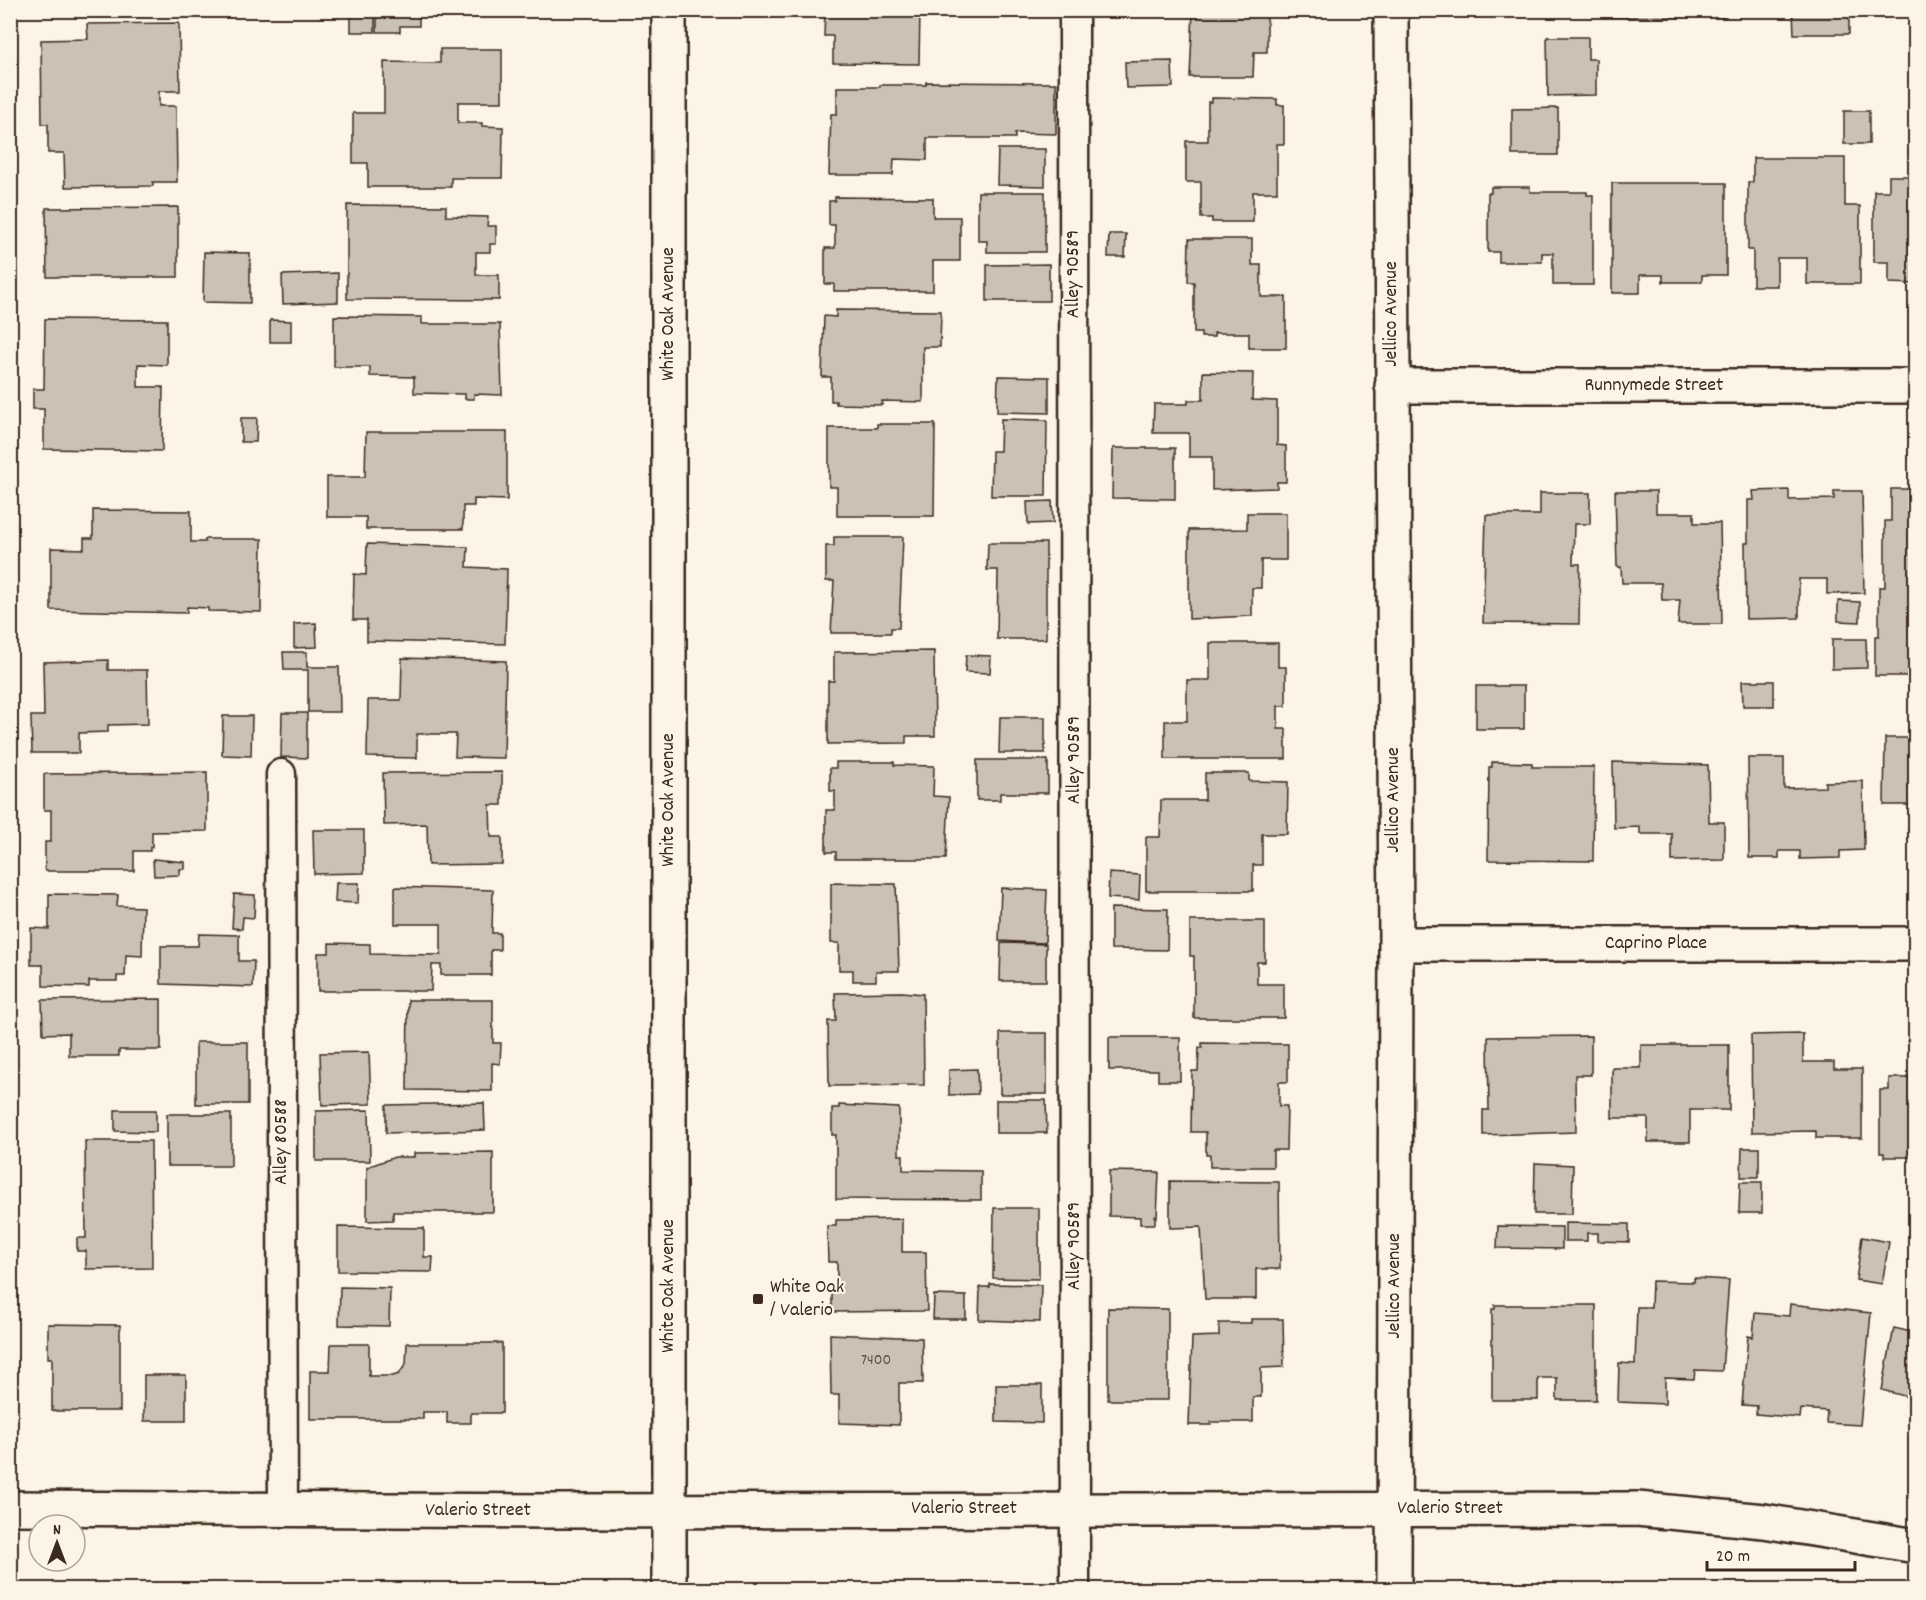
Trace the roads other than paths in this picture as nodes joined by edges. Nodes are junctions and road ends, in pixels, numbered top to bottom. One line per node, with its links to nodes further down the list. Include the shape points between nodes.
1 (669, 10): 13 (street, White Oak Avenue)
2 (1074, 10): 11 (lane, Alley 90589)
3 (1391, 10): 5 (street, Jellico Avenue)
4 (1916, 386): 5 (street, Runnymede Street)
5 (1392, 387): 7 (street, Jellico Avenue)
6 (281, 774): 10 (lane, Alley 80588)
7 (1396, 944): 8 (street, Caprino Place); 12 (street, Jellico Avenue)
8 (1916, 944)
9 (10, 1508): 10 (street, Valerio Street)
10 (283, 1509): 13 (street, Valerio Street)
11 (1075, 1509): 12 (street, Valerio Street); 13 (street, Valerio Street); 16 (lane, Alley 90589)
12 (1394, 1509): 14 (street, Valerio Street, via 1636,1509 1764,1521); 17 (street, Jellico Avenue)
13 (669, 1510): 15 (street, White Oak Avenue)
14 (1916, 1546)
15 (669, 1590)
16 (1075, 1590)
17 (1394, 1590)

